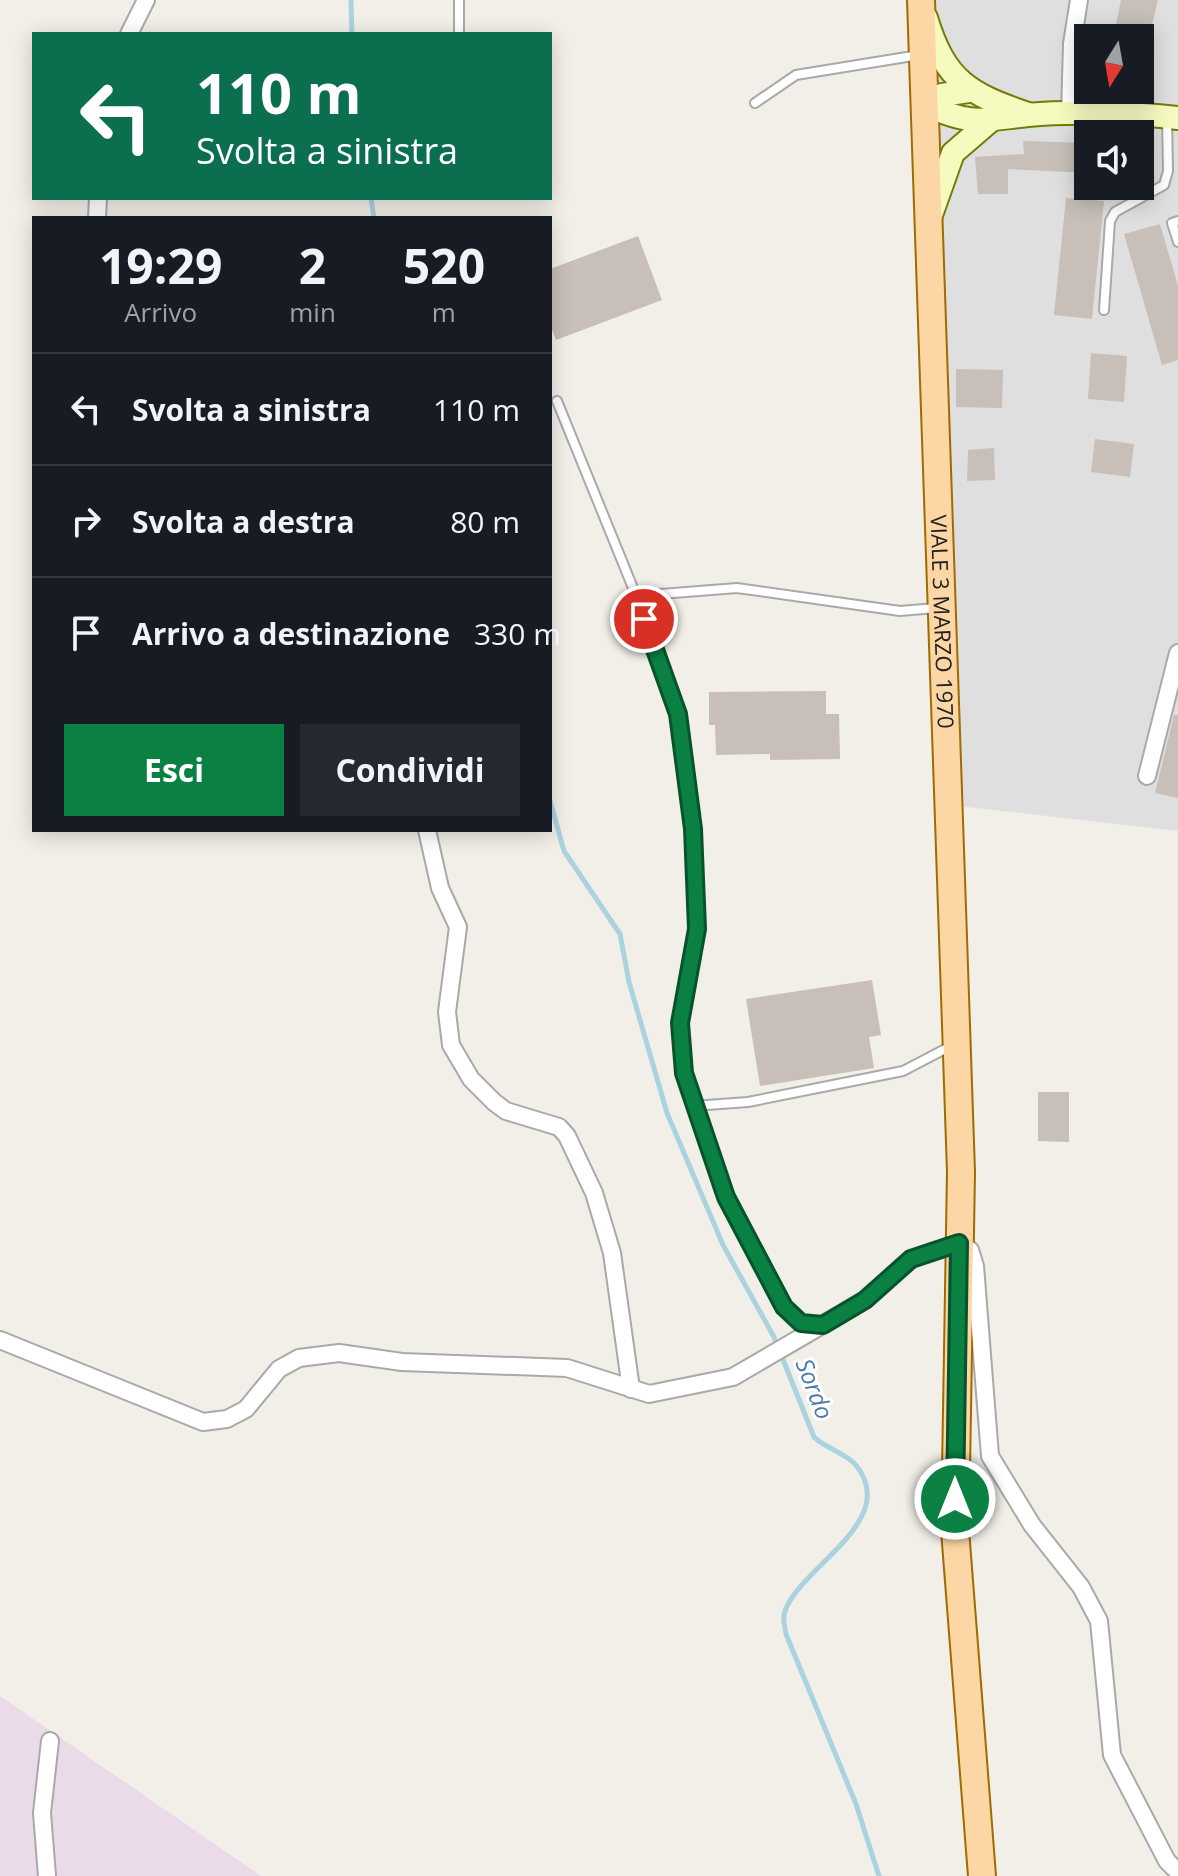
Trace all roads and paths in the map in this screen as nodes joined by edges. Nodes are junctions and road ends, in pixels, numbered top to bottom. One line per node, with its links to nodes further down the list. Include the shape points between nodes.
1 (146, 0): 5 (street)
2 (459, 0): 6 (lane)
3 (921, 0): 7 (main road, VIALE 3 MARZO 1970); 8 (street, via 946,65)
4 (1079, 0): 12 (street)
5 (130, 32)
6 (459, 32)
7 (923, 54): 9 (lane, via 796,75); 10 (main road, VIALE 3 MARZO 1970)
8 (969, 91): 10 (street, via 942,95); 11 (street)
9 (755, 103)
10 (926, 105): 14 (street, via 951,116); 16 (main road, VIALE 3 MARZO 1970)
11 (1029, 115): 12 (street); 14 (street)
12 (1070, 115): 13 (street)
13 (1173, 117): 18 (lane, via 1164,185 1115,212 1110,221)
14 (989, 122): 16 (street, via 953,153)
15 (1178, 221): 17 (lane, via 1172,223)
16 (926, 228): 21 (main road, VIALE 3 MARZO 1970)
17 (1178, 242)
18 (1104, 310)
19 (557, 401): 20 (lane)
20 (635, 596): 21 (lane, via 737,588 900,611); 26 (lane, via 678,714 693,829 696,950 680,1023)
21 (942, 607): 25 (main road, VIALE 3 MARZO 1970)
22 (1178, 653): 23 (street)
23 (1147, 776)
24 (427, 832): 30 (street, via 440,888 458,927 447,1012 451,1045 471,1079 494,1102 506,1111 559,1127 567,1136 594,1193 612,1253)
25 (958, 1043): 26 (lane, via 903,1071 748,1102); 27 (main road, VIALE 3 MARZO 1970)
26 (693, 1106): 28 (lane, via 726,1197 784,1307 801,1323)
27 (959, 1243): 28 (street, via 911,1259 865,1300); 32 (street, via 970,1250 975,1266 990,1456 1099,1621 1112,1755 1167,1861); 34 (main road, VIALE 3 MARZO 1970, via 955,1530)
28 (823, 1325): 30 (street, via 733,1377 649,1394)
29 (0, 1340): 30 (street, via 203,1422 227,1419 246,1409 279,1369 299,1358 339,1353 402,1362 567,1368)
30 (631, 1389)
31 (50, 1741): 33 (street, via 42,1813)
32 (1178, 1872)
33 (47, 1876)
34 (982, 1876)

